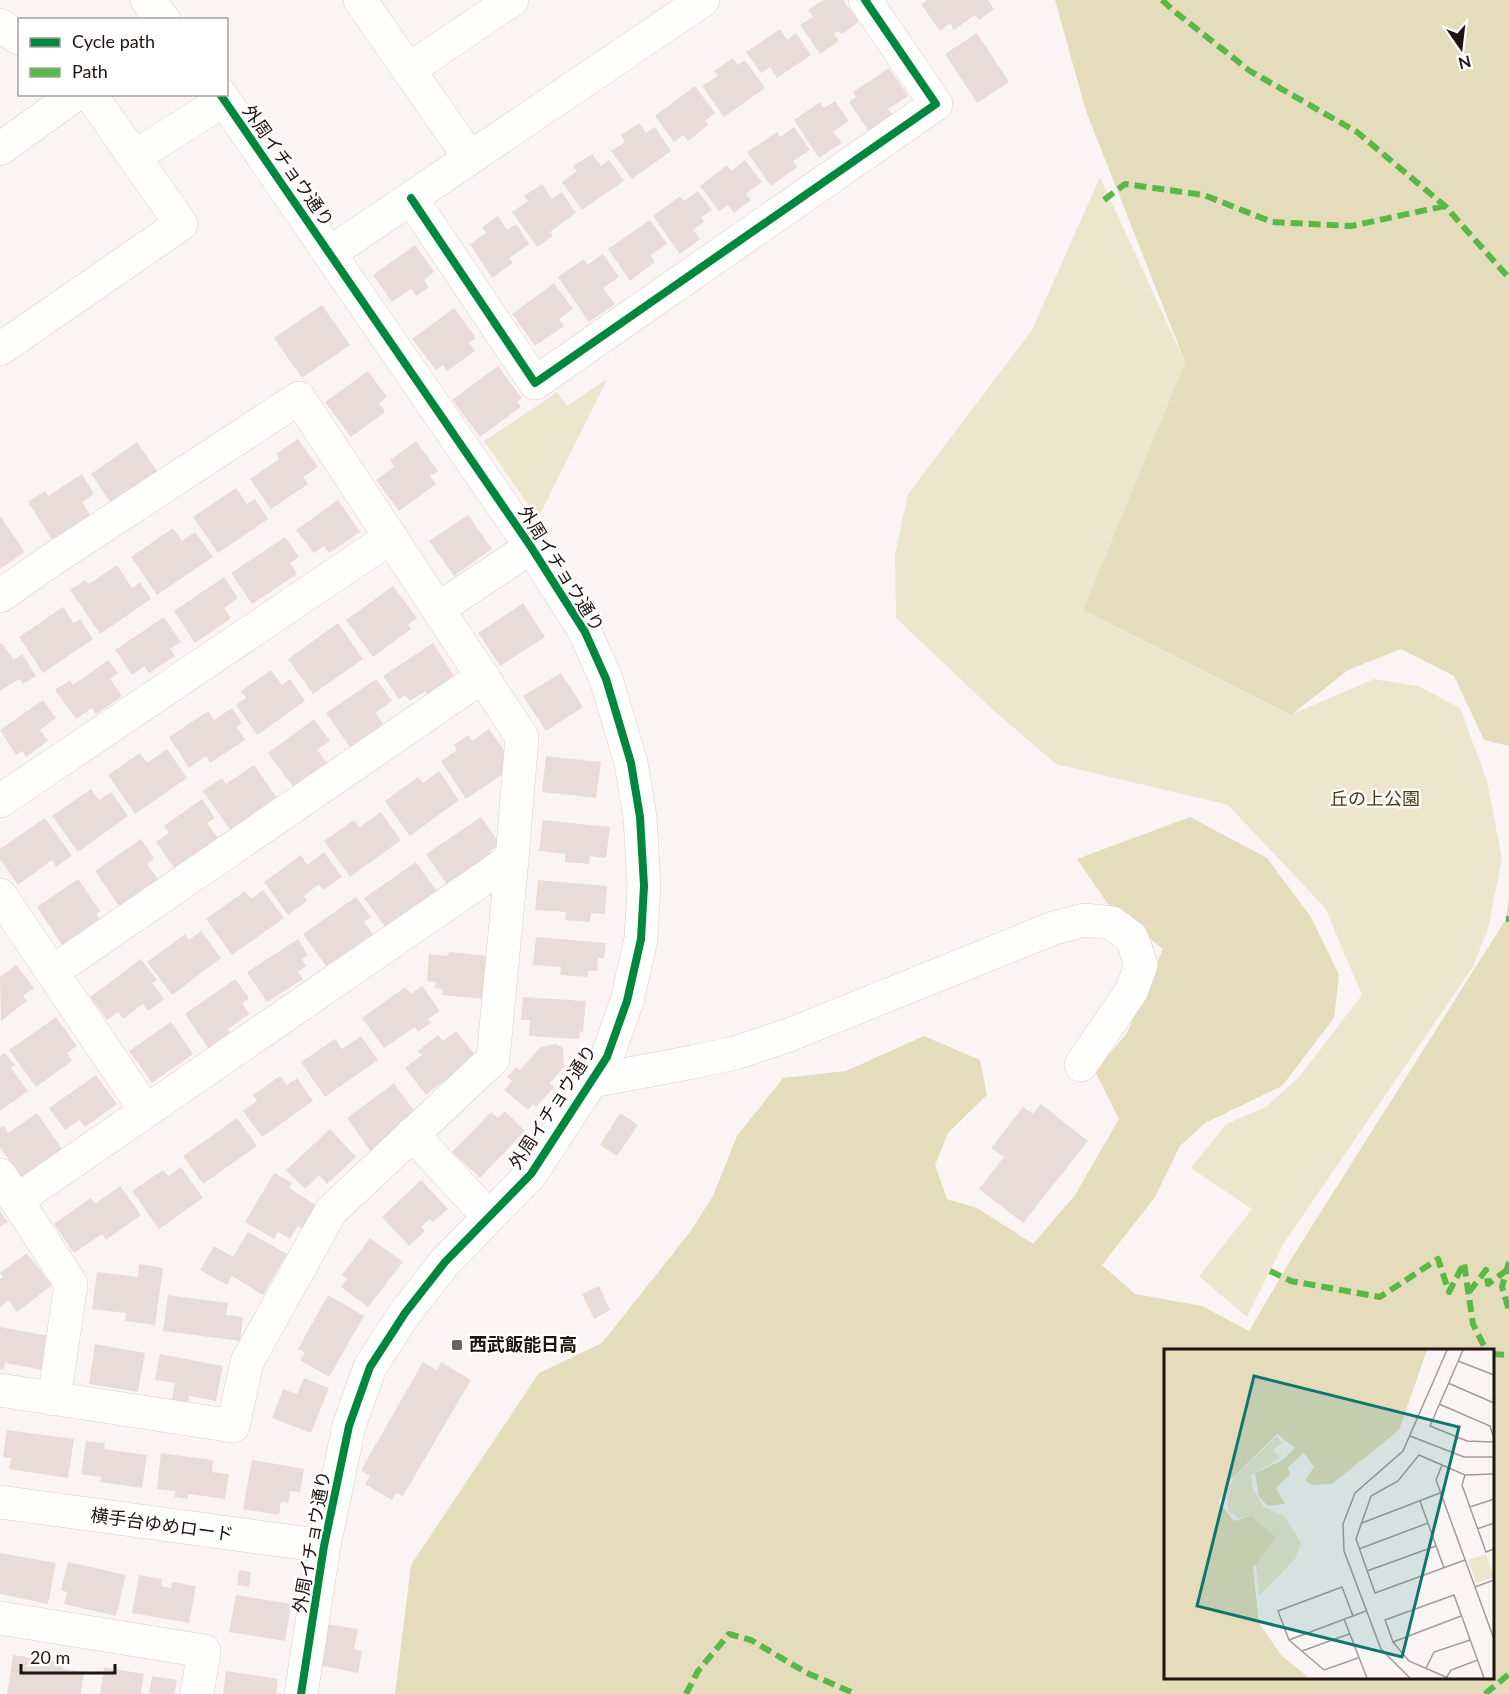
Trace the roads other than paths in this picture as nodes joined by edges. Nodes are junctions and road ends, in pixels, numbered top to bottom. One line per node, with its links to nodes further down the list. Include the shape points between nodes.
1 (147, 0): 6 (street)
2 (360, 0): 9 (street)
3 (512, 0): 9 (street)
4 (703, 0): 15 (street)
5 (866, 0): 16 (street, via 936,104 536,383)
6 (162, 18)
7 (0, 25): 8 (street)
8 (18, 38)
9 (408, 70): 15 (street)
10 (73, 96): 13 (street)
11 (91, 96): 14 (street)
12 (222, 97): 14 (street); 17 (street, 外周イチョウ通り)
13 (0, 148)
14 (134, 157): 18 (street, via 181,224)
15 (470, 158): 16 (street)
16 (411, 198): 17 (street)
17 (330, 253): 20 (street, 外周イチョウ通り)
18 (0, 349)
19 (391, 537): 21 (street, via 300,398); 22 (street); 24 (street)
20 (531, 547): 22 (street); 29 (street, 外周イチョウ通り, via 585,632 606,679 631,763 640,817 644,886 641,939 627,1001 607,1057)
21 (0, 596)
22 (438, 609): 23 (street)
23 (483, 676): 25 (street, via 522,737); 27 (street)
24 (0, 801)
25 (512, 859): 30 (street); 31 (street, via 493,1059)
26 (0, 895): 27 (street)
27 (52, 972): 30 (street)
28 (1081, 1065): 29 (street, via 1132,990 1141,965 1132,938 1112,923 1084,920 1053,928 789,1035 735,1053)
29 (592, 1080): 33 (street, 外周イチョウ通り, via 531,1174)
30 (146, 1111): 32 (street)
31 (412, 1134): 33 (street); 35 (street, via 331,1211 247,1362 233,1426)
32 (9, 1187): 35 (street, via 71,1284)
33 (489, 1217): 37 (street, 外周イチョウ通り, via 445,1262 370,1367 349,1426)
34 (0, 1390): 35 (street)
35 (54, 1399)
36 (0, 1503): 37 (street, 横手台ゆめロード)
37 (324, 1546): 40 (street, 外周イチョウ通り)
38 (0, 1618): 39 (street, via 204,1650)
39 (197, 1694)
40 (302, 1694)

